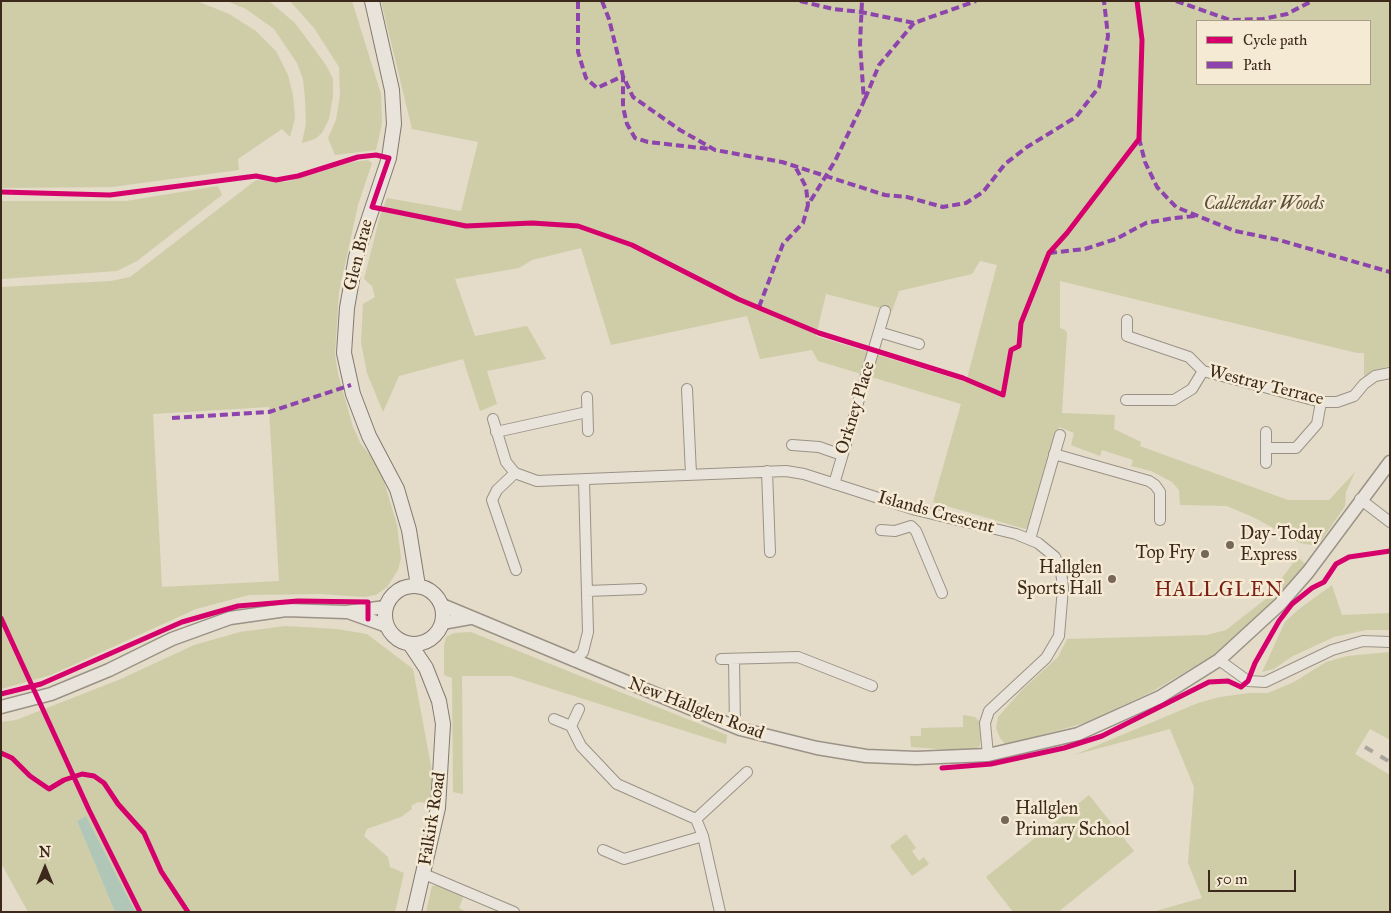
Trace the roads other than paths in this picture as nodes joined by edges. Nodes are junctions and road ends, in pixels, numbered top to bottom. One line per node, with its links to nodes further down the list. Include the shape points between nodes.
1 (372, 1): 38 (main road, Glen Brae, via 392,90 394,124 389,158 364,230 348,298 344,353 353,394 369,436 397,489 409,530)
2 (885, 311): 4 (street, Orkney Place)
3 (1127, 320): 6 (street, Westray Terrace, via 1127,336 1189,357)
4 (879, 332): 5 (street); 21 (street, Orkney Place)
5 (919, 344)
6 (1203, 372): 10 (street, via 1192,389 1174,400); 11 (street, Westray Terrace)
7 (1390, 372): 11 (street, Westray Terrace, via 1375,376 1354,396 1337,402)
8 (687, 389): 26 (street)
9 (587, 397): 12 (street)
10 (1126, 400)
11 (1321, 402): 19 (street, via 1317,424 1296,448)
12 (587, 412): 14 (street); 15 (street)
13 (493, 419): 15 (street)
14 (588, 431)
15 (496, 432): 25 (street, via 506,462)
16 (1266, 432): 19 (street)
17 (1060, 435): 20 (street)
18 (792, 445): 21 (street, via 819,447)
19 (1266, 448): 23 (street)
20 (1054, 454): 31 (street, via 1149,481 1160,492); 35 (street)
21 (842, 455): 28 (street, Orkney Place)
22 (1390, 462): 29 (street, New Hallglen Road)
23 (1266, 463)
24 (768, 471): 26 (street, Islands Crescent); 28 (street, Islands Crescent, via 804,474); 36 (street)
25 (515, 473): 27 (street, Islands Crescent, via 537,482); 37 (street, via 497,490 492,500)
26 (691, 474): 27 (street, Islands Crescent)
27 (584, 480): 40 (street)
28 (834, 484): 30 (street, Islands Crescent)
29 (1360, 499): 32 (street); 53 (street, New Hallglen Road, via 1297,585)
30 (916, 510): 33 (street); 35 (street, Islands Crescent)
31 (1160, 520)
32 (1390, 522)
33 (911, 526): 34 (street, via 895,531); 41 (street)
34 (881, 530)
35 (1030, 539): 62 (street, Islands Crescent, via 1055,556 1061,571 1063,588 1059,636 1046,658 989,711 985,723)
36 (770, 552)
37 (516, 570)
38 (412, 586): 42 (main road, via 433,592); 43 (main road, via 393,594)
39 (641, 589): 40 (street)
40 (587, 591): 54 (street, via 587,642)
41 (942, 593)
42 (442, 605): 45 (street, New Hallglen Road); 46 (main road)
43 (386, 606): 44 (street); 47 (main road)
44 (346, 612): 47 (street); 57 (street, via 286,610 230,618 172,639 51,694)
45 (470, 618): 46 (street); 54 (street, New Hallglen Road)
46 (442, 623): 48 (main road)
47 (387, 626): 50 (main road, via 396,638)
48 (426, 642): 50 (main road); 55 (main road, Falkirk Road)
49 (1390, 642): 53 (street, via 1363,641 1332,650 1264,682 1248,681)
50 (410, 644): 55 (main road, Falkirk Road)
51 (721, 659): 52 (street)
52 (734, 659): 56 (street, via 798,657); 61 (street)
53 (1219, 660): 62 (street, New Hallglen Road, via 1160,697 1078,734)
54 (574, 662): 61 (street, New Hallglen Road)
55 (426, 668): 67 (main road, Falkirk Road, via 439,701 443,724 441,787)
56 (872, 686)
57 (1, 707)
58 (579, 709): 60 (street)
59 (554, 719): 60 (street)
60 (571, 726): 64 (street, via 581,746 617,784)
61 (735, 727): 62 (street, New Hallglen Road, via 817,748 866,756)
62 (988, 755)
63 (747, 772): 64 (street)
64 (696, 819): 65 (street)
65 (703, 836): 66 (street, via 624,859); 70 (street)
66 (603, 850)
67 (424, 874): 68 (main road, Falkirk Road); 69 (street)
68 (414, 912)
69 (514, 912)
70 (720, 912)

